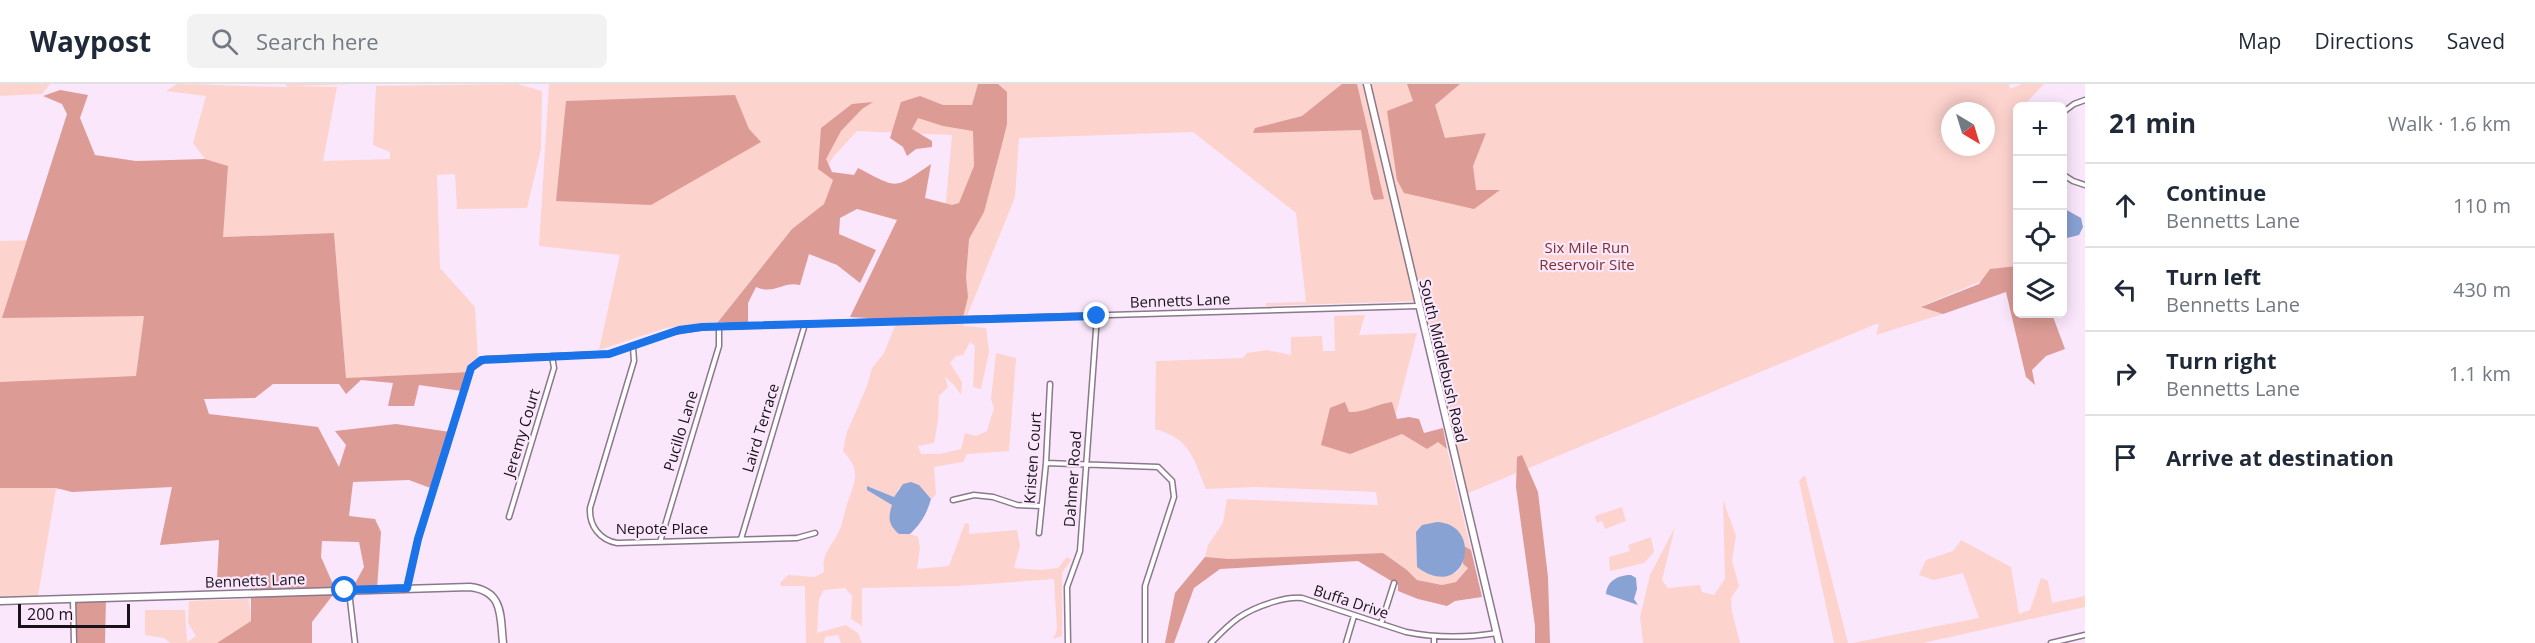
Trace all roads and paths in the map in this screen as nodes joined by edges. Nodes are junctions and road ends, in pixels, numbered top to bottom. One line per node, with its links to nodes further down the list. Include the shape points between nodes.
1 (1367, 84): 6 (street, South Middlebush Road)
2 (2085, 100): 3 (street)
3 (2067, 109)
4 (2067, 176): 5 (street)
5 (2085, 185)
6 (1418, 306): 7 (street, Bennetts Lane); 29 (street, South Middlebush Road)
7 (1097, 316): 8 (street, Bennetts Lane); 14 (street, Dahmer Road)
8 (805, 324): 9 (street, Bennetts Lane); 20 (street, Laird Terrace)
9 (719, 326): 10 (street, Bennetts Lane, via 679,330); 21 (street, Pucillo Lane, via 719,346)
10 (633, 347): 11 (street, Bennetts Lane, via 609,354); 21 (street, Nepote Place, via 634,361 590,514 598,533 608,541)
11 (552, 356): 17 (street, Jeremy Court, via 554,368); 23 (street, Bennetts Lane, via 485,359 471,368 418,539)
12 (1050, 384): 13 (street, Kristen Court)
13 (1046, 463): 14 (street); 16 (street, Kristen Court)
14 (1087, 466): 35 (street, Dahmer Road, via 1080,551 1067,587); 36 (street, via 1158,467 1174,486 1172,504 1145,586)
15 (953, 500): 16 (street, via 974,495)
16 (1041, 506): 19 (street, Kristen Court)
17 (509, 517)
18 (814, 533): 20 (street, Nepote Place, via 797,538)
19 (1039, 533)
20 (741, 539): 21 (street, Nepote Place)
21 (660, 542)
22 (1394, 583): 28 (street)
23 (407, 588): 24 (street, Bennetts Lane); 34 (street, via 470,587 487,591 499,607)
24 (349, 590): 25 (street, Bennetts Lane); 33 (street)
25 (73, 598): 26 (street, Bennetts Lane); 32 (street)
26 (0, 601)
27 (1354, 616): 28 (street, Buffa Drive); 37 (street, Buffa Drive, via 1302,598 1290,598 1249,610 1235,618); 38 (street)
28 (1381, 624): 31 (street, Buffa Drive)
29 (1497, 633): 31 (street, Buffa Drive); 40 (street, South Middlebush Road)
30 (2085, 635): 41 (street)
31 (1434, 637): 39 (street)
32 (74, 643)
33 (355, 643)
34 (503, 643)
35 (1068, 643)
36 (1145, 643)
37 (1211, 643)
38 (1346, 643)
39 (1434, 643)
40 (1499, 643)
41 (2051, 643)

